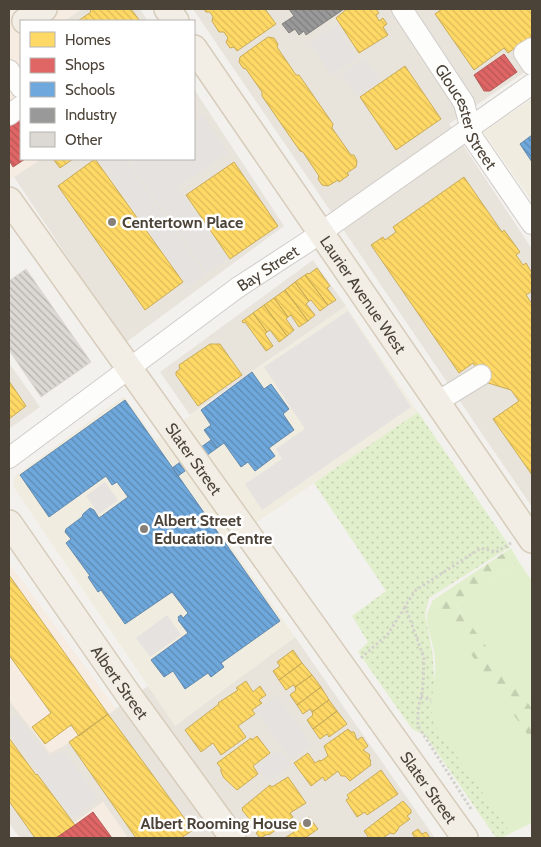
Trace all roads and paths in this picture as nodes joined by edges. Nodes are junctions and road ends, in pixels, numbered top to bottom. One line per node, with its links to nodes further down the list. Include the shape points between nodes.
1 (44, 9): 4 (main road)
2 (167, 9): 5 (main road)
3 (402, 9): 16 (street, Gloucester Street, via 464,104)
4 (28, 20)
5 (175, 20)
6 (20, 25): 7 (main road)
7 (9, 33)
8 (532, 48): 10 (street, via 524,53)
9 (195, 49): 19 (main road, Laurier Avenue West)
10 (532, 65)
11 (9, 70): 13 (street)
12 (532, 84): 16 (street, Bay Street)
13 (20, 86)
14 (20, 107): 15 (street)
15 (9, 115)
16 (470, 127): 18 (street, Gloucester Street, via 473,138); 19 (street, Bay Street)
17 (9, 200): 20 (main road, Slater Street)
18 (532, 224)
19 (321, 232): 20 (street, Bay Street, via 236,288); 22 (main road, Laurier Avenue West)
20 (128, 370): 23 (street, Bay Street); 30 (main road, Slater Street)
21 (480, 375): 22 (street)
22 (437, 402): 25 (main road, Laurier Avenue West)
23 (9, 458)
24 (9, 523): 31 (main road, Albert Street)
25 (526, 539): 26 (path, via 496,552 482,548 416,590)
26 (406, 606): 27 (path, via 388,634); 28 (path, via 424,658)
27 (358, 660)
28 (421, 696): 29 (path); 30 (path, via 418,726 467,801 470,808)
29 (431, 700)
30 (468, 827)
31 (233, 838)

